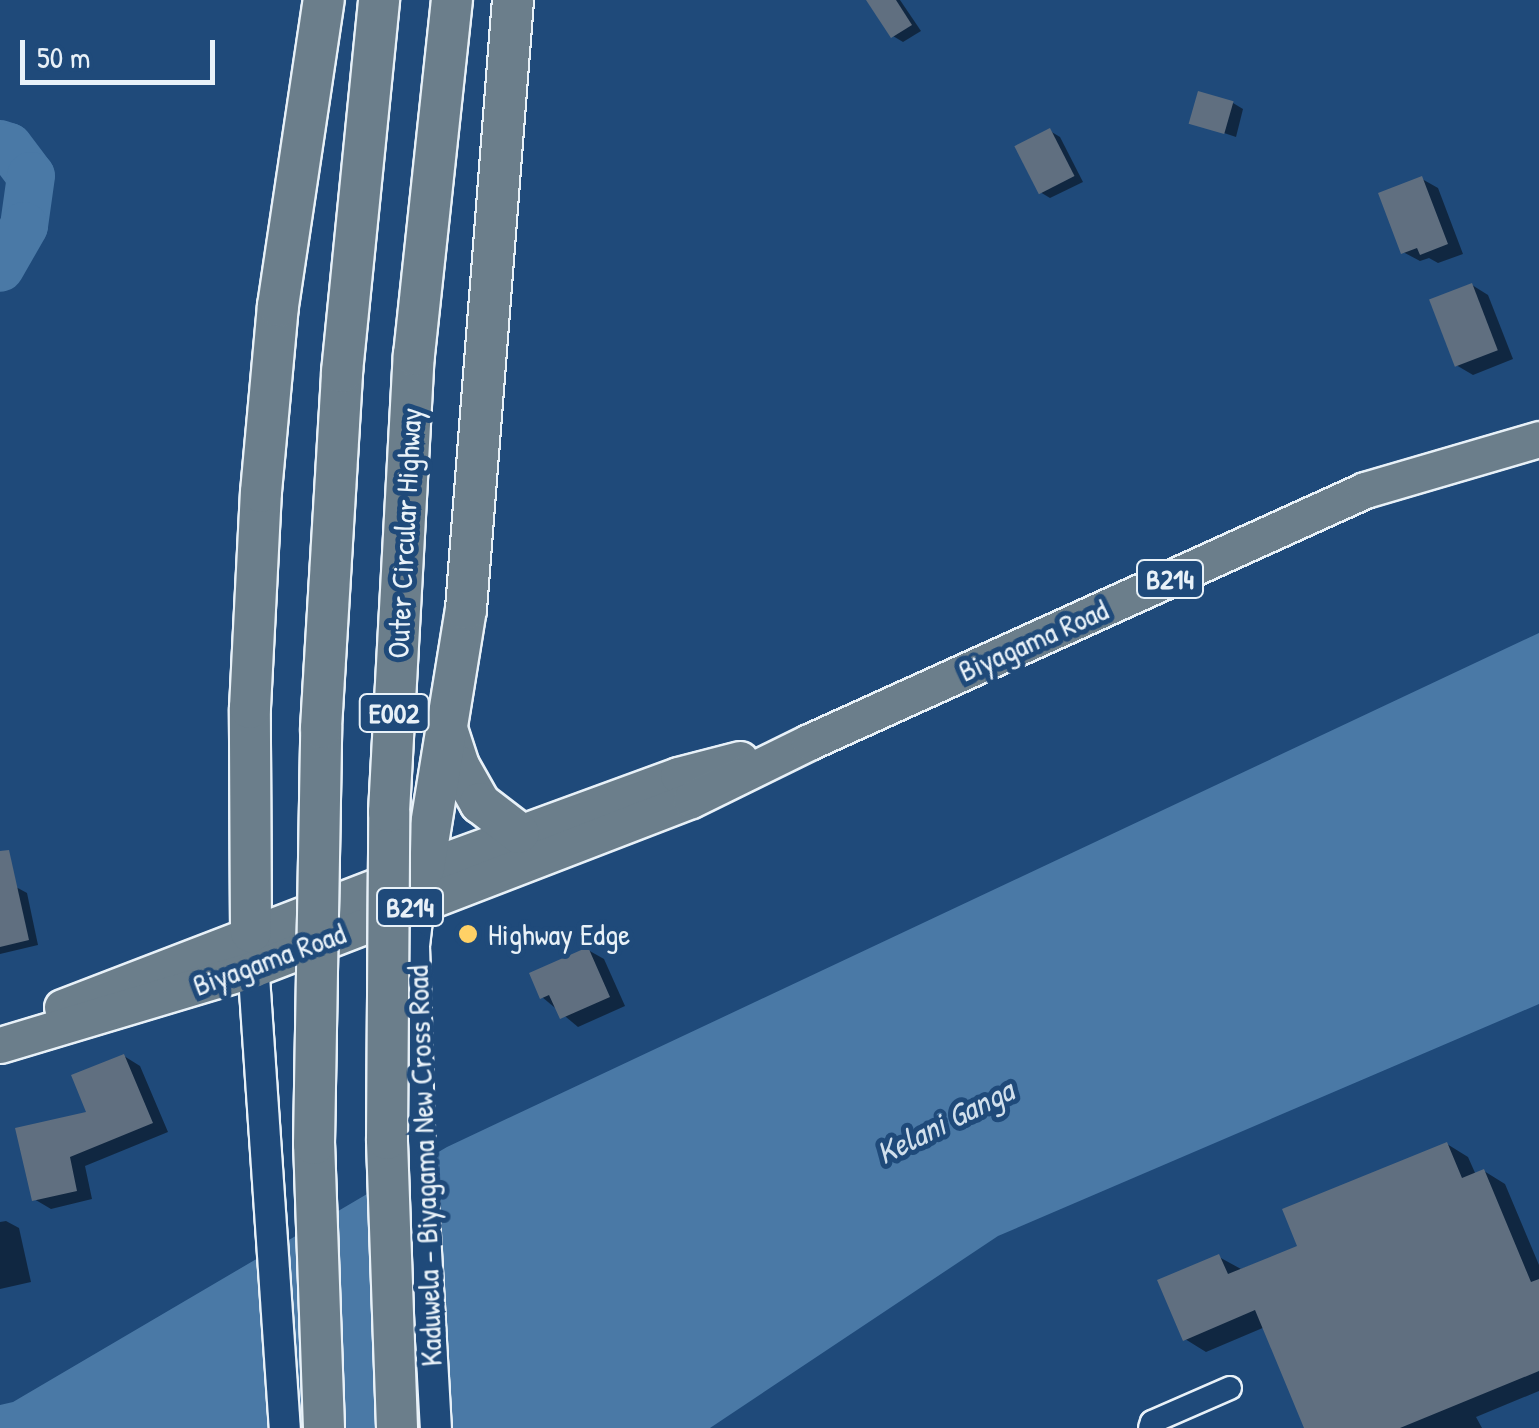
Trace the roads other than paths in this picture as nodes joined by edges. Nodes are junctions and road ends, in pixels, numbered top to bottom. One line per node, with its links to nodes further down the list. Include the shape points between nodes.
1 (324, 0): 10 (highway, via 278,306 261,492 250,708)
2 (378, 0): 15 (highway, E002, bridge, via 342,372 320,728 314,1144)
3 (452, 0): 16 (highway, Outer Circular Highway / E002, bridge, via 414,356 389,812 387,1139)
4 (513, 0): 6 (highway, via 478,488)
5 (1539, 439): 7 (main road, Biyagama Road / B214, via 1365,490)
6 (448, 732): 8 (highway, via 480,803); 9 (highway)
7 (809, 742): 8 (main road, Biyagama Road / B214, via 678,775); 9 (main road, Biyagama Road / B214, via 691,800)
8 (519, 833): 9 (main road, Biyagama Road / B214)
9 (421, 886): 10 (main road, Biyagama Road / B214); 17 (street, Kaduwela - Biyagama New Cross Road, via 414,946)
10 (252, 951): 11 (main road, Biyagama Road / B214, via 106,987); 12 (main road, Biyagama Road / B214); 14 (street)
11 (0, 1036)
12 (0, 1045)
13 (1230, 1388): 18 (street)
14 (284, 1428)
15 (324, 1428)
16 (397, 1428)
17 (436, 1428)
18 (1150, 1428)

